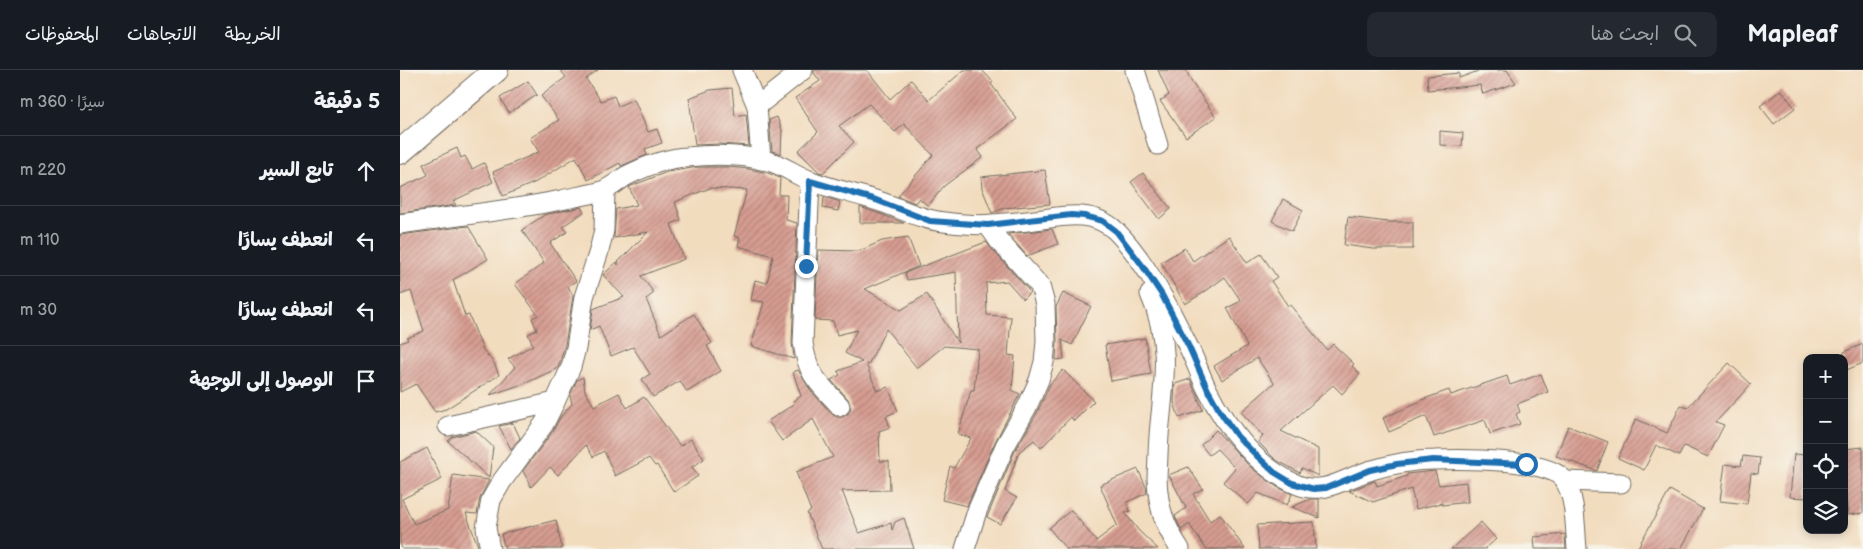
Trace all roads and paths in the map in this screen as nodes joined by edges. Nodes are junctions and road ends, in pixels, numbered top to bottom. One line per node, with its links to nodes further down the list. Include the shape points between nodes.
1 (496, 70): 7 (main road)
2 (742, 70): 5 (street)
3 (803, 70): 5 (street)
4 (1135, 70): 6 (street)
5 (757, 106): 8 (street)
6 (1158, 145)
7 (400, 152)
8 (761, 160): 9 (street); 10 (street, via 736,156 682,157 640,170)
9 (810, 181): 12 (street, via 876,200 930,221); 15 (street, via 804,351 811,374)
10 (605, 190): 11 (street, via 518,208); 14 (street, via 600,251 584,297 571,367)
11 (400, 224)
12 (988, 225): 13 (street, via 1071,215 1090,217 1103,221 1116,231); 20 (street, via 998,241 1040,286 1046,304 1046,342 1039,380 1005,446)
13 (1139, 260): 17 (street, via 1162,295 1221,413 1256,455 1292,483 1314,489 1326,488 1370,470 1433,460 1526,464 1556,472); 21 (street, via 1159,316 1164,345 1164,390 1156,478 1159,502 1165,523)
14 (554, 402): 16 (street); 19 (street, via 544,424 491,500 486,528)
15 (840, 406)
16 (448, 426)
17 (1565, 481): 18 (street); 22 (street, via 1572,502)
18 (1621, 483)
19 (490, 549)
20 (964, 549)
21 (1180, 549)
22 (1576, 549)

